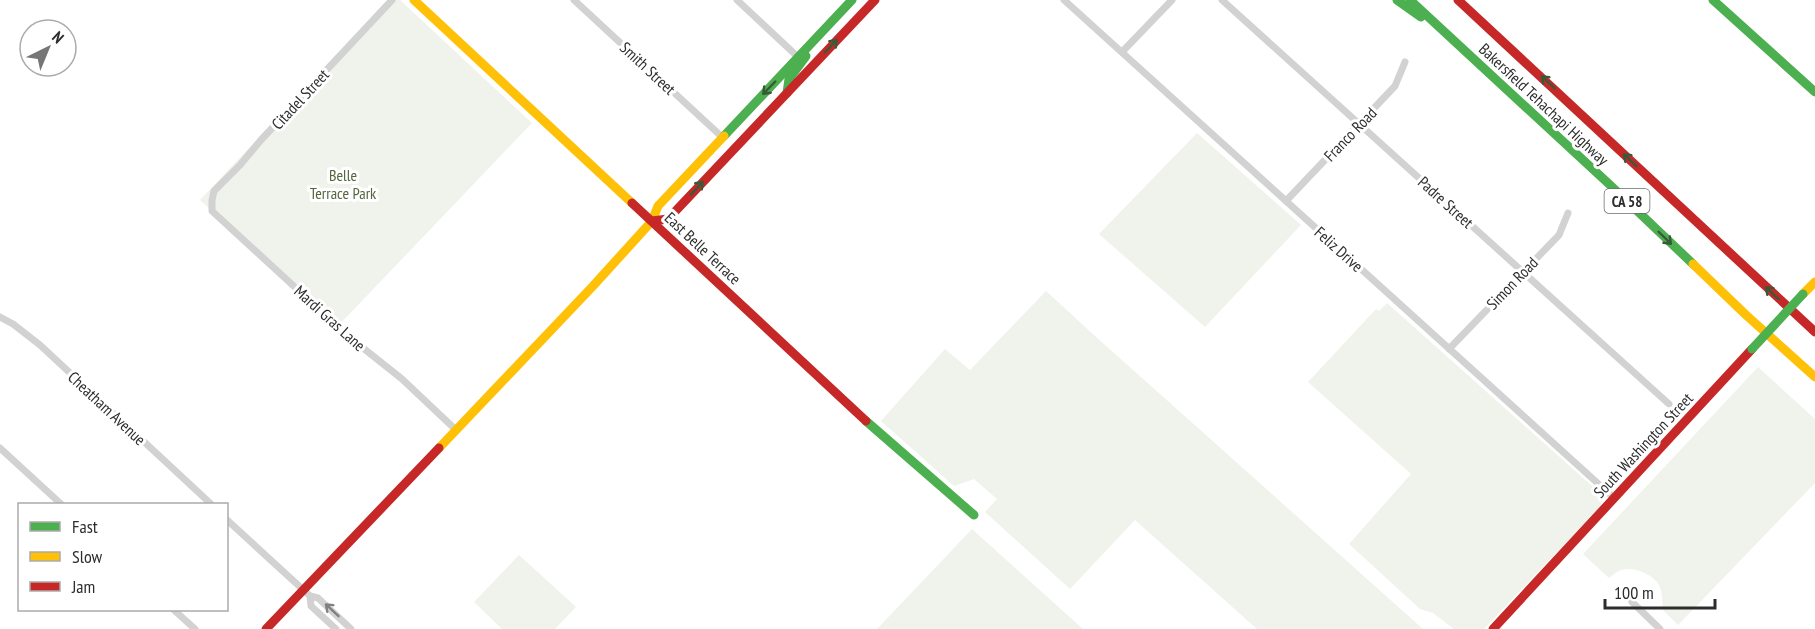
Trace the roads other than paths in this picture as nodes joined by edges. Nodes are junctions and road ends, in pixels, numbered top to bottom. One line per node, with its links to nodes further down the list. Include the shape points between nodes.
1 (392, 0): 23 (street, Citadel Street, via 221,183)
2 (414, 0): 26 (main road, East Belle Terrace)
3 (574, 0): 22 (street, Smith Street)
4 (737, 0): 17 (street)
5 (852, 0): 15 (main road)
6 (875, 0): 20 (main road, one-way to 6)
7 (1064, 0): 16 (street, Feliz Drive)
8 (1172, 0): 16 (street)
9 (1222, 0): 21 (street, Padre Street)
10 (1397, 0): 14 (main road)
11 (1410, 0): 14 (main road, Bakersfield Tehachapi Highway / CA 58)
12 (1713, 0): 19 (main road)
13 (1460, 2): 30 (main road, Bakersfield Tehachapi Highway / CA 58, one-way to 13)
14 (1438, 26): 32 (main road, Bakersfield Tehachapi Highway / CA 58, one-way to 32)
15 (826, 27): 17 (main road); 20 (main road, via 789,79)
16 (1122, 52): 24 (street, Feliz Drive)
17 (798, 57): 22 (main road, one-way to 22)
18 (1405, 62): 21 (street, Franco Road, via 1395,86)
19 (1815, 92)
20 (787, 93): 26 (main road, one-way to 20, via 668,219)
21 (1359, 124): 24 (street, Franco Road); 27 (street, Padre Street)
22 (722, 137): 26 (main road, via 657,206)
23 (212, 200): 34 (street, Mardi Gras Lane, via 212,211)
24 (1286, 201): 31 (street, Feliz Drive)
25 (1568, 213): 27 (street, Simon Road, via 1559,235)
26 (652, 220): 34 (main road); 39 (main road, East Belle Terrace, via 857,413)
27 (1523, 272): 31 (street, Simon Road); 33 (street, Padre Street)
28 (1815, 282): 36 (main road, South Washington Street, bridge)
29 (0, 317): 38 (street, Cheatham Avenue, via 40,345)
30 (1815, 332)
31 (1449, 349): 36 (street, Feliz Drive)
32 (1815, 377)
33 (1669, 404)
34 (456, 430): 41 (main road)
35 (0, 448): 37 (street)
36 (1614, 498): 48 (main road, South Washington Street)
37 (60, 503)
38 (210, 503)
39 (974, 515)
40 (228, 521): 41 (street)
41 (306, 593): 45 (main road); 46 (street, via 311,606); 47 (street, one-way to 41, via 318,598)
42 (1632, 602): 49 (street)
43 (176, 611): 44 (street)
44 (195, 629)
45 (266, 629)
46 (336, 629)
47 (351, 629)
48 (1493, 629)
49 (1660, 629)

